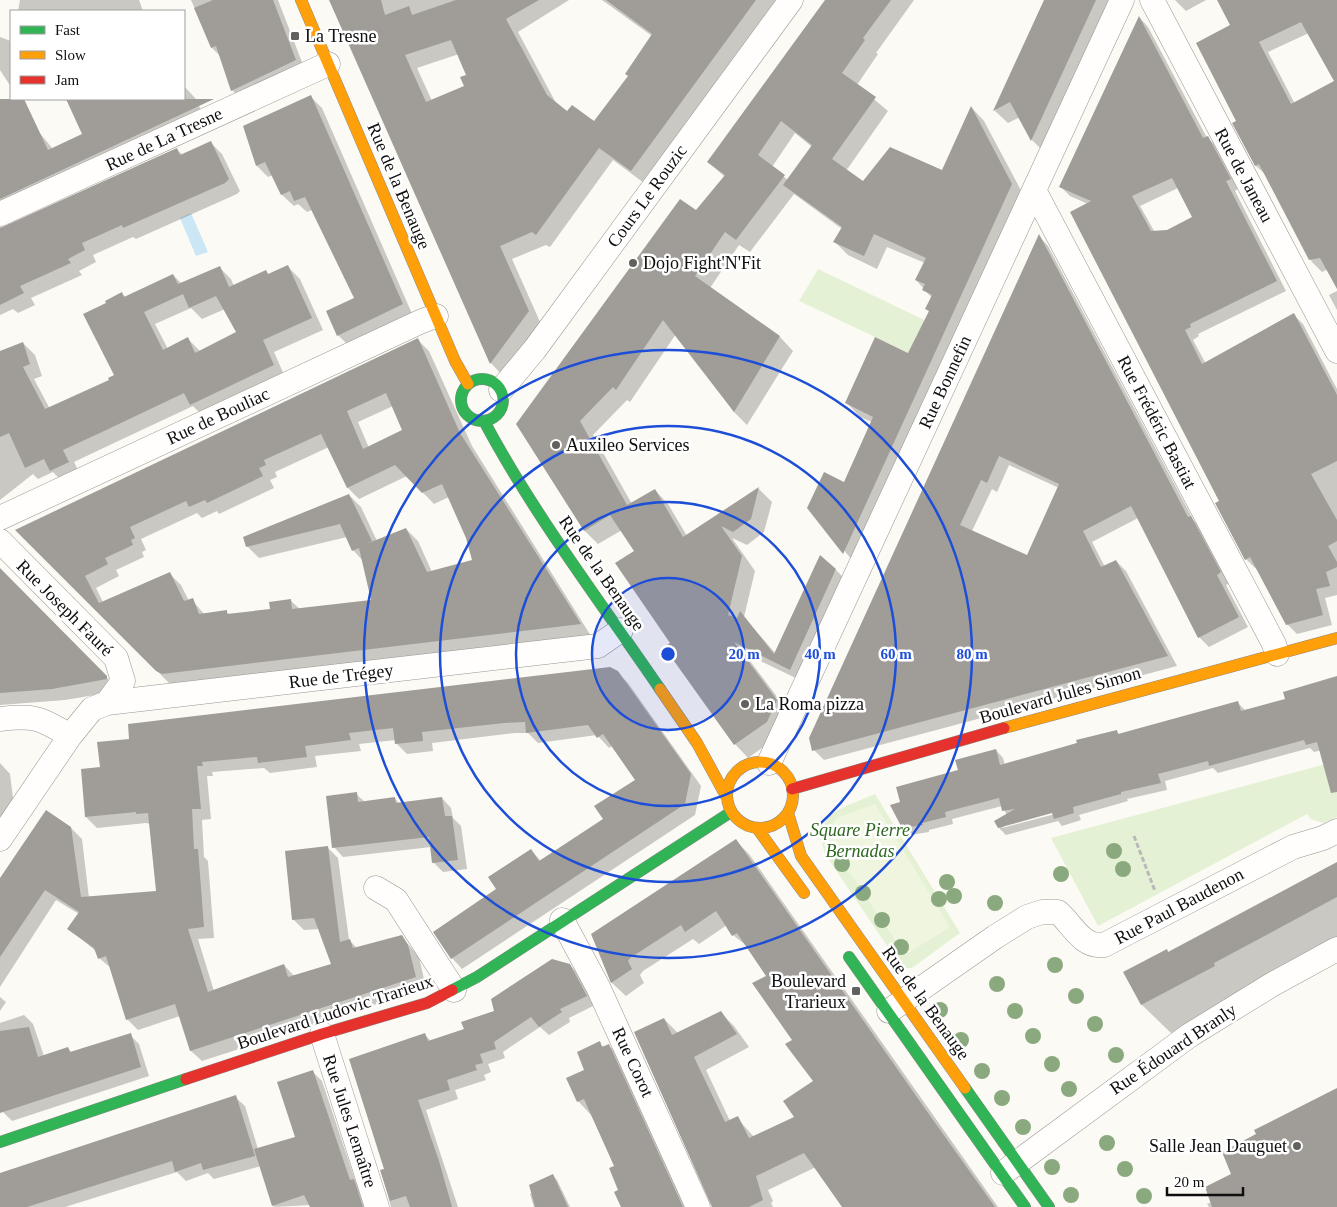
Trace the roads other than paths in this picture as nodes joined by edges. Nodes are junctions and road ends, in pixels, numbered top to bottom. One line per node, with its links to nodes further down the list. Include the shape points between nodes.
1 (302, 0): 5 (main road, Rue de la Benauge)
2 (791, 0): 11 (street, Cours Le Rouzic, via 535,349)
3 (1122, 0): 6 (street, Rue Bonnefin)
4 (1152, 0): 9 (street, Rue de Janeau)
5 (328, 64): 7 (street, Rue de La Tresne); 8 (main road, Rue de la Benauge)
6 (1034, 190): 17 (street, Rue Frédéric Bastiat); 24 (street, Rue Bonnefin)
7 (0, 214)
8 (436, 316): 10 (main road, Rue de la Benauge); 13 (street, Rue de Bouliac)
9 (1337, 351)
10 (468, 384): 11 (main road, via 486,379); 12 (main road, Rue de la Benauge, via 461,399 464,410 473,419)
11 (501, 390): 12 (main road, via 500,410)
12 (484, 421): 15 (main road, Rue de la Benauge, via 528,495)
13 (0, 518)
14 (0, 541): 18 (street, Rue Joseph Fauré, via 116,658 123,681)
15 (622, 630): 18 (street, Rue de Trégey, via 598,646); 21 (main road, Rue de la Benauge)
16 (1337, 638): 17 (main road, Boulevard Jules Simon)
17 (1277, 654): 26 (main road, Boulevard Jules Simon)
18 (107, 703): 20 (street, Rue de Trégey, via 92,709)
19 (0, 719): 20 (street, via 26,716 49,723)
20 (70, 736): 32 (street, Rue de Trégey)
21 (697, 743): 22 (main road, Rue de la Benauge); 27 (main road, Rue de la Benauge)
22 (713, 751)
23 (729, 758): 25 (main road)
24 (768, 763): 25 (main road); 26 (main road, via 784,773)
25 (745, 766): 27 (main road, via 731,779)
26 (792, 789): 29 (main road)
27 (727, 798): 28 (main road)
28 (731, 812): 30 (main road, via 738,820); 35 (main road, Boulevard Ludovic Trarieux)
29 (788, 812): 30 (main road, via 774,825); 39 (main road, Rue de la Benauge, via 801,856)
30 (757, 828): 34 (main road)
31 (1337, 831): 39 (street, Rue Paul Baudenon, via 1293,847 1114,941 1094,946 1086,943 1058,912 1042,912 1027,917)
32 (0, 839)
33 (376, 888): 38 (street, via 396,900)
34 (810, 901)
35 (562, 920): 38 (main road, Boulevard Ludovic Trarieux); 44 (street, Rue Corot, via 598,987)
36 (843, 949): 39 (main road, Rue de la Benauge)
37 (1337, 949): 42 (street, Rue Édouard Branly, via 1190,1035)
38 (454, 990): 40 (main road, Boulevard Ludovic Trarieux, via 427,1003)
39 (896, 1006): 42 (main road, Rue de la Benauge); 42 (main road, Rue de la Benauge)
40 (322, 1034): 41 (main road, Boulevard Ludovic Trarieux); 43 (street, Rue Jules Lemaître)
41 (0, 1142)
42 (1010, 1168): 45 (main road, Rue de la Benauge); 46 (main road, Rue de la Benauge)
43 (377, 1207)
44 (698, 1207)
45 (1025, 1207)
46 (1049, 1207)

